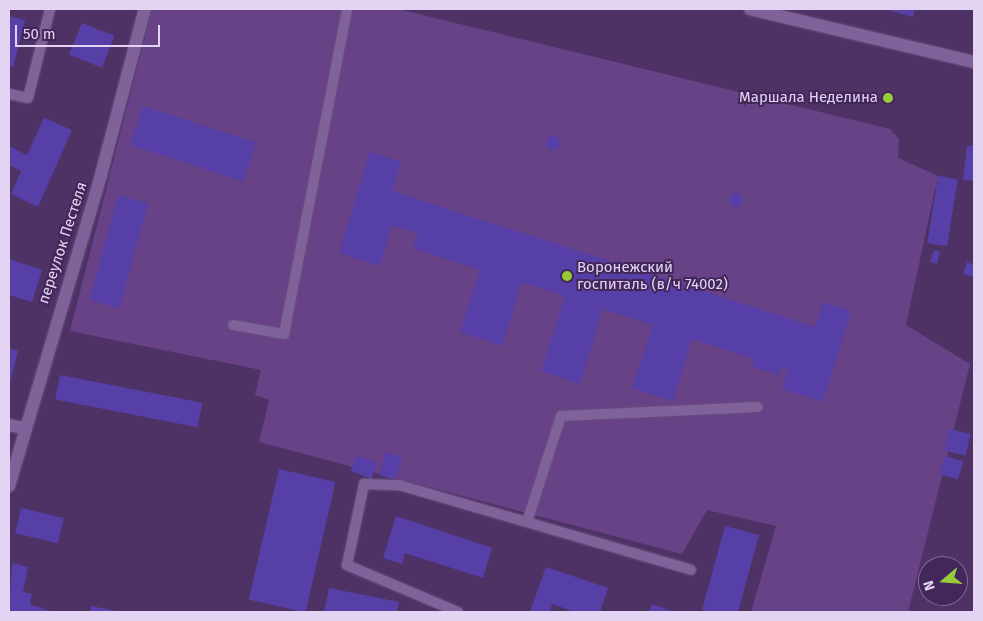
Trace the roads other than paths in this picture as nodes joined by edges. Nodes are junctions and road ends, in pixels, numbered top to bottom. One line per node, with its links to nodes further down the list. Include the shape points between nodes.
1 (50, 9): 6 (lane, via 28,98)
2 (145, 9): 10 (street, переулок Пестеля, via 101,175)
3 (347, 9): 7 (lane, via 284,334)
4 (750, 9): 5 (street)
5 (974, 62)
6 (9, 94)
7 (233, 325)
8 (758, 408): 12 (lane, via 561,416)
9 (9, 425): 10 (street)
10 (23, 428): 11 (street, переулок Пестеля)
11 (9, 486)
12 (527, 522): 13 (lane); 14 (lane, via 399,484 364,484 347,565)
13 (691, 570)
14 (458, 612)

